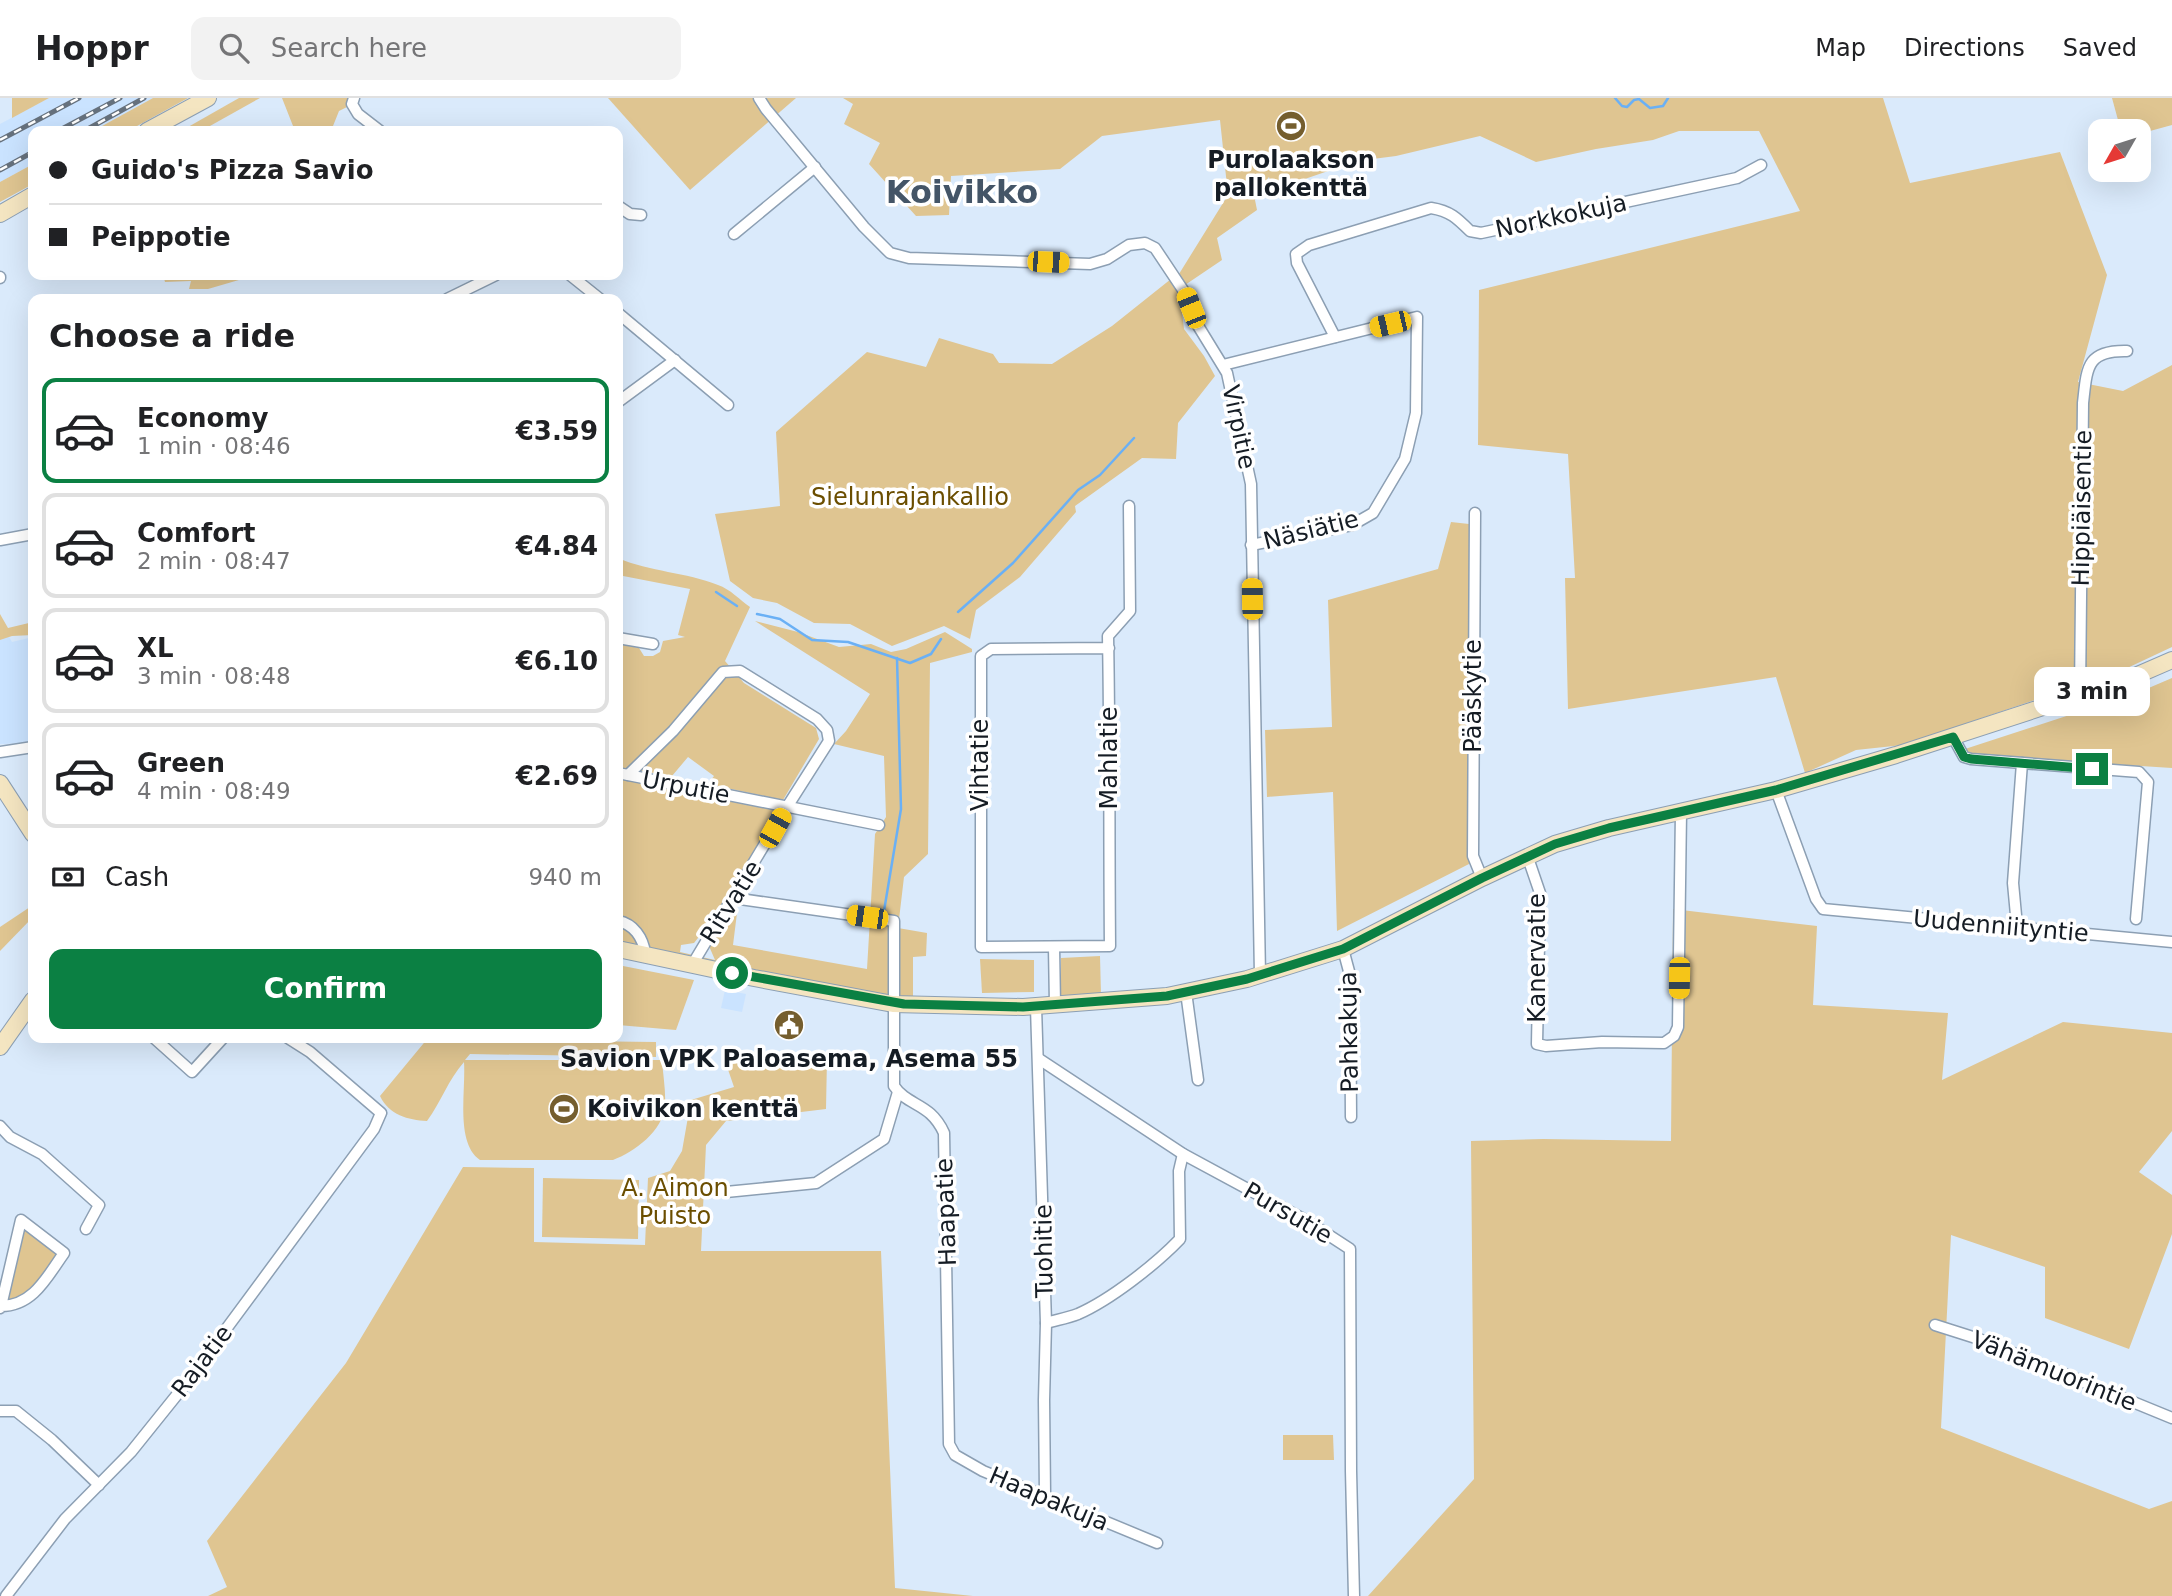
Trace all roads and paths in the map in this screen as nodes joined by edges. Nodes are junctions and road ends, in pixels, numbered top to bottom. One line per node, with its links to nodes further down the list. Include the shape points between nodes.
1 (208, 98): 4 (main road)
2 (354, 98): 5 (street, via 358,114)
3 (759, 98): 7 (street, Virpitie)
4 (156, 126)
5 (374, 126)
6 (1761, 164): 18 (street, Norkkokuja, via 1737,177 1481,233 1470,231 1447,210 1431,208 1309,245 1296,254 1297,263)
7 (815, 167): 12 (street); 21 (street, Virpitie, via 890,253 909,258 1090,264 1129,245 1145,243 1168,265)
8 (28, 198): 10 (main road)
9 (623, 209): 11 (street)
10 (0, 214)
11 (641, 215)
12 (734, 234)
13 (485, 280): 15 (street)
14 (576, 280): 16 (street)
15 (457, 294)
16 (594, 294)
17 (623, 317): 20 (street)
18 (1335, 337): 21 (street); 28 (street, Näsiätie, via 1417,317 1416,413 1405,459 1373,513 1352,525)
19 (2127, 351): 33 (street, Hippiäisentie, via 2104,352 2086,374)
20 (675, 360): 22 (street); 23 (street)
21 (1223, 365): 28 (street, Virpitie, via 1251,484)
22 (623, 398)
23 (728, 405)
24 (1129, 506): 31 (street, Mahlatie, via 1130,611 1108,636)
25 (1475, 513): 46 (street, Pääskytie, via 1473,856)
26 (28, 535): 27 (street)
27 (0, 540)
28 (1251, 545): 58 (street, Virpitie)
29 (623, 639): 30 (street)
30 (653, 645)
31 (1109, 648): 52 (street, Vihtatie, via 991,649 980,660 981,947); 53 (street, Mahlatie, via 1110,951)
32 (2172, 660): 33 (main road)
33 (2080, 694): 34 (main road)
34 (1953, 737): 37 (street, via 1964,757); 40 (main road)
35 (28, 748): 36 (street)
36 (0, 752)
37 (2022, 763): 48 (street, via 2139,772 2148,782); 50 (street, via 2013,883)
38 (623, 774): 41 (street, Urputie); 41 (street, Ritvatie, via 673,731 723,672 740,671 827,730 829,741)
39 (0, 783): 44 (main road)
40 (1776, 790): 42 (main road); 50 (street, Uudenniityntie, via 1823,909)
41 (787, 807): 43 (street, Urputie); 47 (street, Ritvatie)
42 (1681, 812): 45 (main road, via 1609,828); 45 (street, Kanervatie, via 1678,1027 1664,1043 1536,1044 1540,893)
43 (878, 825)
44 (28, 826)
45 (1527, 855): 46 (main road)
46 (1482, 878): 55 (main road)
47 (733, 898): 57 (street, Ritvatie); 60 (street, via 894,921)
48 (2136, 919)
49 (623, 922): 56 (street, via 642,939)
50 (2017, 926): 51 (street, Uudenniityntie)
51 (2172, 942)
52 (1038, 947): 53 (street, Mahlatie)
53 (1054, 947): 61 (street)
54 (623, 949): 56 (main road)
55 (1343, 949): 58 (main road); 71 (street, Pahkakuja, via 1350,975)
56 (646, 953): 57 (main road)
57 (692, 965): 60 (main road)
58 (1260, 975): 59 (main road)
59 (1186, 992): 61 (main road); 69 (street)
60 (893, 1004): 63 (main road); 70 (street, via 892,1079)
61 (1055, 1005): 63 (main road)
62 (28, 1007): 67 (main road)
63 (1036, 1007): 68 (street, Tuohitie)
64 (160, 1043): 65 (street, via 192,1072)
65 (218, 1043)
66 (296, 1043): 82 (street, Rajatie, via 381,1113 374,1129 208,1354)
67 (0, 1047)
68 (1039, 1059): 73 (street, Pursutie); 77 (street, Tuohitie)
69 (1198, 1080)
70 (898, 1093): 74 (street, via 884,1139 816,1183); 81 (street, Haapatie, via 932,1114 944,1133)
71 (1351, 1117)
72 (0, 1126): 75 (street, via 10,1137 42,1154 99,1205)
73 (1183, 1154): 77 (street, via 1178,1192 1180,1239 1156,1262 1101,1300 1077,1314); 86 (street, Pursutie, via 1350,1249)
74 (726, 1192)
75 (86, 1229)
76 (0, 1307): 76 (street, via 33,1296 64,1253 20,1220)
77 (1046, 1323): 83 (street, Tuohitie)
78 (1935, 1325): 80 (street, Vähämuorintie)
79 (0, 1411): 82 (street, via 16,1410)
80 (2172, 1418)
81 (949, 1444): 83 (street, Haapakuja, via 955,1455 983,1471)
82 (99, 1485): 85 (street, Rajatie, via 65,1519)
83 (1045, 1495): 84 (street, Haapakuja)
84 (1157, 1543)
85 (6, 1596)
86 (1354, 1596)

